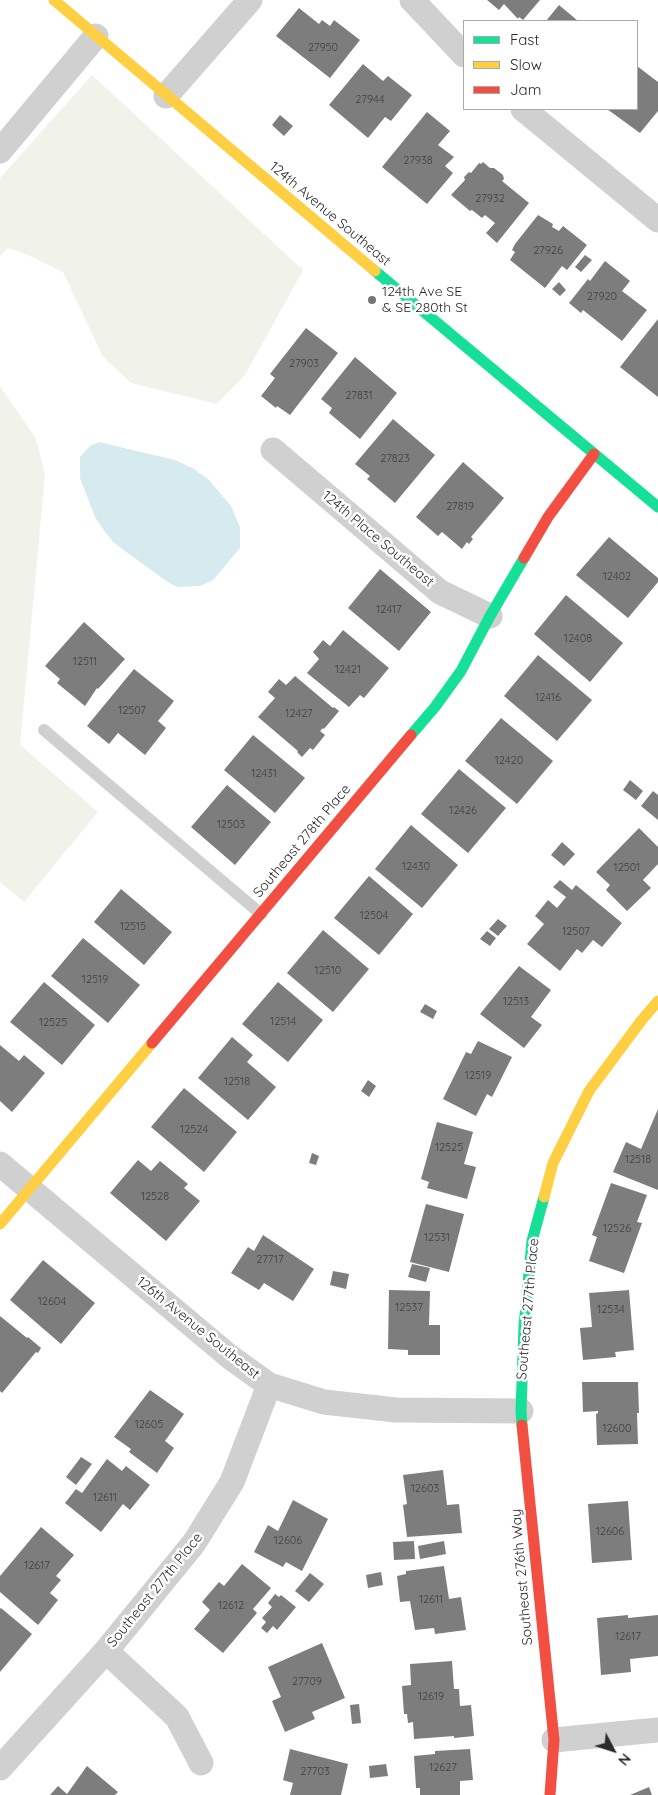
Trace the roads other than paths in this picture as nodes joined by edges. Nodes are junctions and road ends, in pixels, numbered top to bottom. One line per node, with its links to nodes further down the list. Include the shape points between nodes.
1 (54, 0): 4 (street, 124th Avenue Southeast)
2 (250, 0): 6 (street)
3 (412, 0): 5 (street)
4 (96, 36): 6 (street, 124th Avenue Southeast); 8 (street)
5 (463, 53)
6 (166, 96): 11 (street, 124th Avenue Southeast)
7 (524, 110): 9 (street)
8 (0, 151)
9 (658, 220)
10 (273, 450): 13 (street, 124th Place Southeast, via 440,592)
11 (594, 454): 12 (street, 124th Avenue Southeast); 13 (street, Southeast 278th Place, via 548,517)
12 (658, 507)
13 (490, 616): 15 (street, Southeast 278th Place, via 461,671 435,707)
14 (44, 730): 15 (lane)
15 (261, 914): 18 (street, Southeast 278th Place)
16 (658, 1001): 21 (street, Southeast 277th Place, via 589,1091 553,1163 532,1241)
17 (0, 1164): 18 (street, 126th Avenue Southeast)
18 (29, 1189): 19 (street, Southeast 278th Place); 20 (street, 126th Avenue Southeast, via 230,1357)
19 (0, 1224)
20 (269, 1385): 21 (street, 126th Avenue Southeast, via 324,1402 396,1410); 22 (street, Southeast 277th Place, via 232,1482 194,1543)
21 (521, 1411): 24 (street, Southeast 276th Way)
22 (106, 1651): 25 (street, via 177,1718); 26 (street, Southeast 277th Place)
23 (658, 1730): 24 (street)
24 (554, 1740): 27 (street, Southeast 276th Way)
25 (201, 1763)
26 (0, 1768)
27 (550, 1795)

